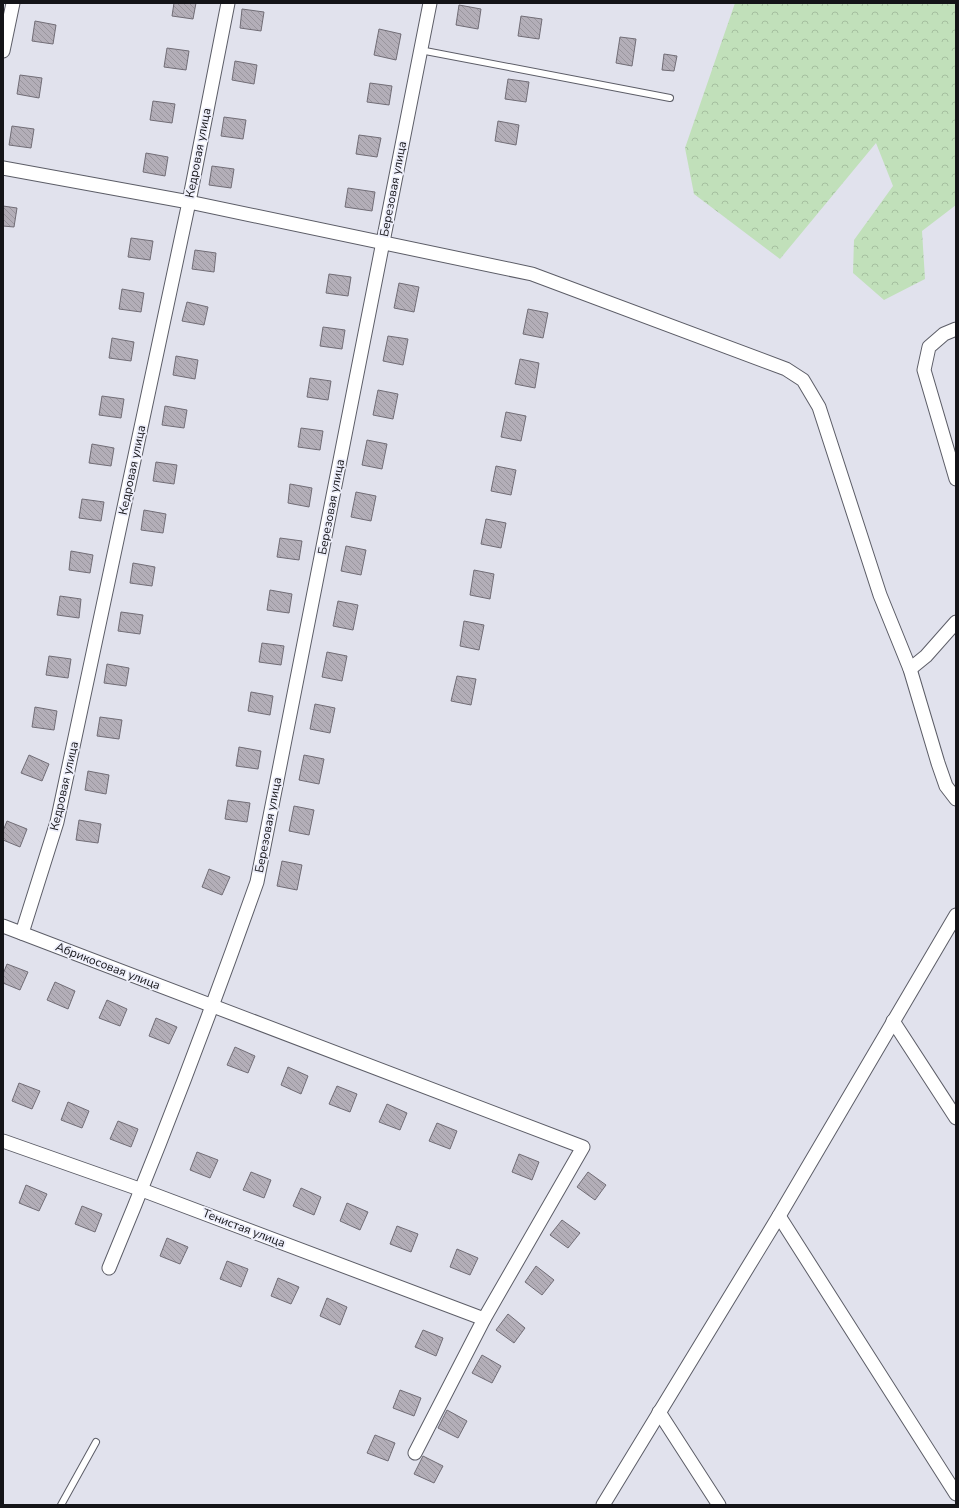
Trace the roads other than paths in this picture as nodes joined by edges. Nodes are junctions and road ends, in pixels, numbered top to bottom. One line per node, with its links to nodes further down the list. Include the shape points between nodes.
1 (13, 3): 5 (street)
2 (228, 3): 8 (street, Кедровая улица)
3 (430, 3): 4 (street, Березовая улица)
4 (420, 50): 6 (lane); 9 (street, Березовая улица)
5 (3, 51)
6 (670, 98)
7 (3, 168): 8 (street)
8 (189, 202): 9 (street); 17 (street, Кедровая улица, via 57,822)
9 (383, 242): 13 (street, via 532,274 786,369 803,380 820,407 880,595); 18 (street, Березовая улица, via 257,882)
10 (956, 329): 11 (street, via 944,334 929,347 924,370)
11 (956, 479)
12 (956, 622): 13 (street, via 926,656)
13 (910, 669): 14 (street, via 946,786)
14 (956, 799)
15 (956, 915): 19 (street)
16 (3, 926): 17 (street, Абрикосовая улица)
17 (22, 933): 18 (street, Абрикосовая улица)
18 (213, 1006): 22 (street, Березовая улица); 25 (street, Абрикосовая улица, via 583,1147)
19 (894, 1021): 20 (street); 23 (street)
20 (956, 1118)
21 (3, 1141): 22 (street, Тенистая улица)
22 (142, 1190): 24 (street, Березовая улица); 25 (street, Тенистая улица)
23 (779, 1216): 26 (street); 29 (street)
24 (109, 1268)
25 (484, 1319): 28 (street)
26 (660, 1412): 31 (street); 32 (street)
27 (96, 1442): 30 (lane)
28 (415, 1453)
29 (956, 1494)
30 (61, 1505)
31 (603, 1505)
32 (719, 1505)

